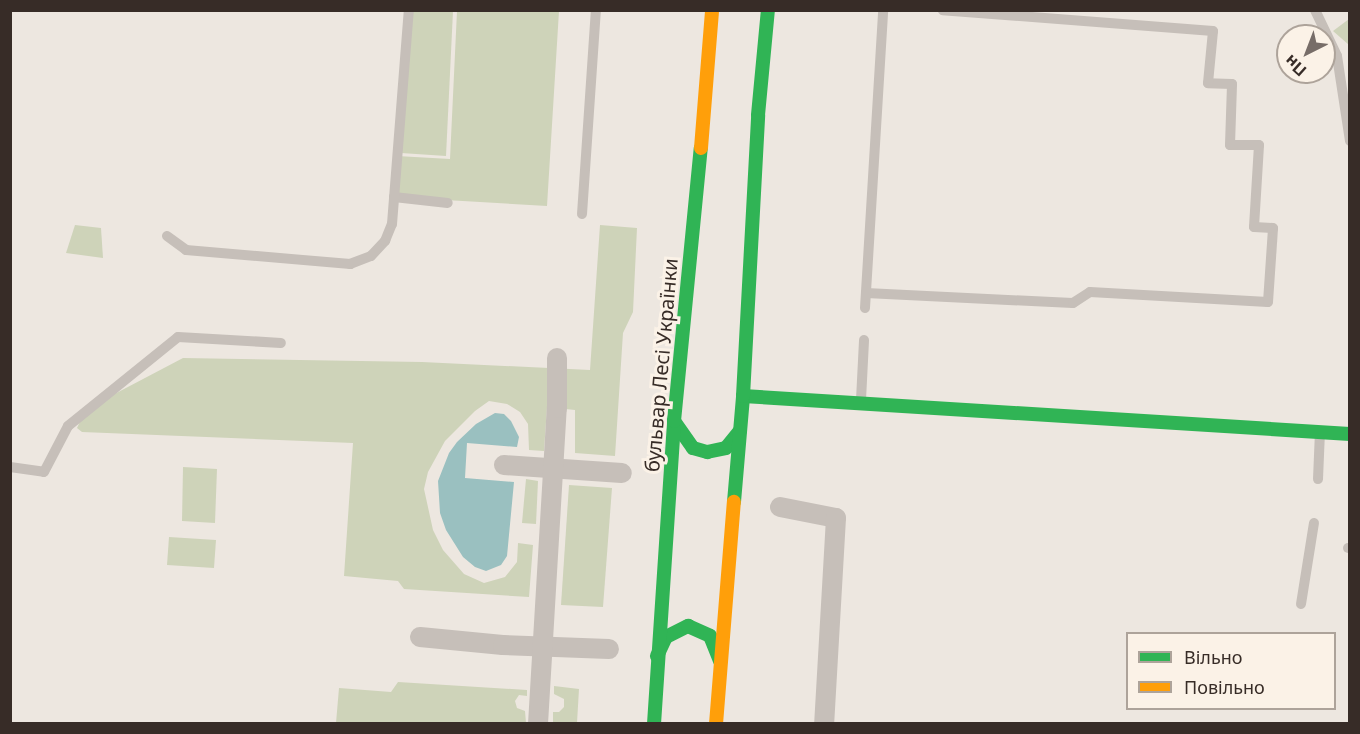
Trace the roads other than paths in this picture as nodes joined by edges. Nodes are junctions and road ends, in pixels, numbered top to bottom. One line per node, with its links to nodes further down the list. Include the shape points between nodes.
1 (409, 10): 9 (lane)
2 (596, 10): 11 (lane)
3 (712, 10): 20 (main road, бульвар Лесі Українки)
4 (768, 10): 18 (main road, via 758,115)
5 (883, 10): 13 (lane)
6 (943, 10): 13 (lane, via 1213,31 1208,83 1232,84 1230,145 1259,146 1254,227 1273,228 1268,302 1090,292 1073,303)
7 (1316, 10): 8 (lane, via 1337,56)
8 (1350, 141)
9 (394, 197): 10 (lane); 12 (lane, via 392,224 385,241 371,256 350,264 186,250)
10 (448, 203)
11 (582, 214)
12 (167, 236)
13 (866, 293): 14 (lane)
14 (865, 308)
15 (864, 340): 19 (lane)
16 (281, 342): 25 (lane, via 178,337 68,426 44,472)
17 (557, 358): 26 (street)
18 (743, 396): 19 (main road); 21 (main road)
19 (861, 401): 22 (main road)
20 (674, 421): 21 (main road, via 693,448 707,452 726,448); 35 (main road, бульвар Лесі Українки)
21 (740, 430): 36 (main road)
22 (1320, 432): 23 (main road); 28 (lane)
23 (1350, 434)
24 (504, 465): 26 (street)
25 (10, 467)
26 (553, 468): 27 (street); 33 (street)
27 (622, 473)
28 (1318, 479)
29 (780, 507): 40 (street, via 836,518)
30 (1314, 523): 31 (lane, via 1316,545)
31 (1301, 604)
32 (420, 637): 33 (street)
33 (542, 646): 34 (street); 37 (street)
34 (609, 649)
35 (657, 656): 36 (main road, via 666,637 688,626 710,636); 38 (main road, бульвар Лесі Українки)
36 (720, 662): 39 (main road)
37 (538, 723)
38 (654, 723)
39 (716, 723)
40 (824, 723)

